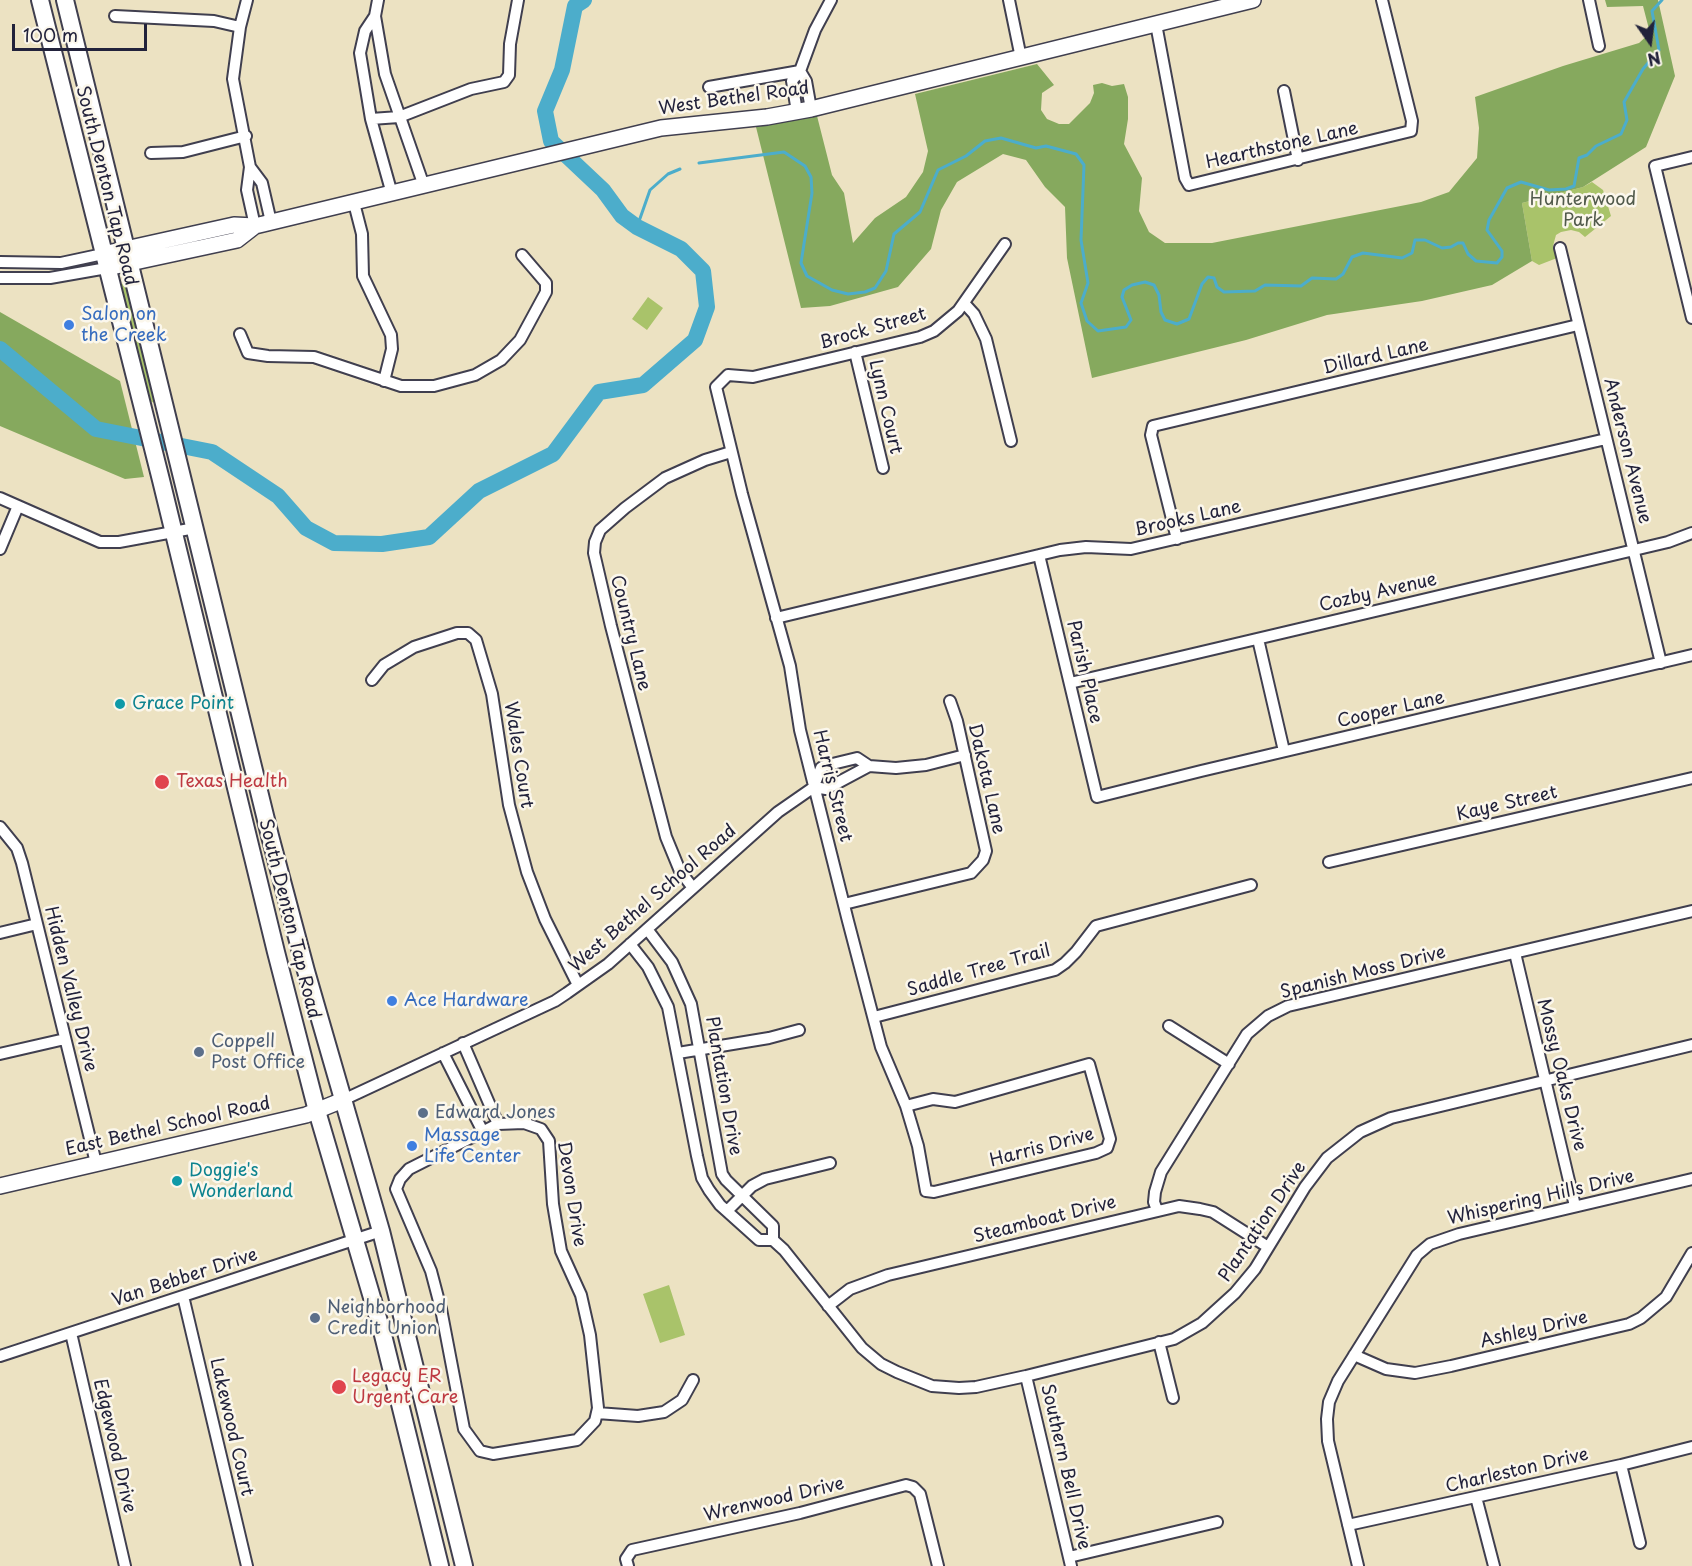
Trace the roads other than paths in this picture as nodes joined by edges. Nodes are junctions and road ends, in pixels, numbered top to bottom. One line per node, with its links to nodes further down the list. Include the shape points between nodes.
1 (40, 0): 16 (main road, South Denton Tap Road)
2 (65, 0): 14 (main road, South Denton Tap Road)
3 (247, 0): 15 (street)
4 (378, 0): 12 (street)
5 (518, 0): 23 (street, via 509,75 504,82 471,89)
6 (831, 0): 19 (street)
7 (1009, 0): 18 (street)
8 (1253, 0): 13 (main road, West Bethel Road)
9 (1382, 0): 28 (street, Hearthstone Lane, via 1412,121 1411,131)
10 (1589, 0): 17 (street)
11 (115, 16): 15 (street, via 213,21)
12 (375, 16): 23 (street, via 385,74); 24 (street, via 365,31 360,53)
13 (1156, 24): 18 (main road, West Bethel Road); 28 (street, Hearthstone Lane, via 1189,185)
14 (71, 26): 16 (main road); 38 (main road, South Denton Tap Road)
15 (240, 27): 25 (street, via 233,80)
16 (48, 32): 39 (main road, South Denton Tap Road)
17 (1599, 46)
18 (1022, 58): 22 (main road, West Bethel Road)
19 (800, 71): 20 (street); 22 (street, via 792,81)
20 (709, 87)
21 (1284, 91): 28 (street)
22 (804, 110): 30 (main road, West Bethel Road, via 661,128)
23 (399, 117): 24 (street); 30 (street)
24 (371, 120): 31 (street)
25 (246, 136): 26 (street, via 183,152); 29 (street)
26 (152, 153)
27 (1692, 157): 43 (street, via 1655,166)
28 (1298, 160)
29 (250, 167): 33 (street, via 262,183); 34 (street, via 247,190)
30 (424, 186): 31 (main road, West Bethel Road)
31 (392, 194): 32 (main road, West Bethel Road)
32 (354, 203): 33 (main road, West Bethel Road); 47 (street, via 362,234 363,276 391,335 392,349)
33 (271, 222): 34 (main road, West Bethel Road)
34 (255, 226): 38 (main road, West Bethel Road, via 234,225)
35 (1005, 244): 42 (street, Brock Street)
36 (1560, 248): 44 (street, Anderson Avenue)
37 (522, 255): 47 (street, via 546,284 546,292 520,340 501,360 475,375 434,386 401,386)
38 (129, 256): 39 (main road, West Bethel Road); 55 (main road, South Denton Tap Road)
39 (105, 261): 40 (street); 41 (street, via 50,278); 56 (main road, South Denton Tap Road)
40 (0, 262)
41 (0, 278)
42 (963, 303): 46 (street, Brock Street, via 934,331); 50 (street, via 974,314 986,339)
43 (1692, 318)
44 (1578, 325): 49 (street, Anderson Avenue); 58 (street, Dillard Lane, via 1153,426 1151,435)
45 (240, 334): 47 (street, via 248,353 314,357)
46 (855, 352): 48 (street, Brock Street, via 753,377 728,375); 52 (street, Lynn Court)
47 (384, 381)
48 (716, 387): 51 (street, Harris Street)
49 (1606, 439): 58 (street, Brooks Lane); 60 (street, Anderson Avenue)
50 (1011, 441)
51 (732, 452): 62 (street, Harris Street); 82 (street, Country Lane, via 671,474 658,483 600,530 594,553 666,837 680,871)
52 (883, 468)
53 (0, 498): 54 (street)
54 (18, 506): 56 (street, via 100,542); 59 (street)
55 (195, 528): 56 (street); 69 (main road, South Denton Tap Road)
56 (174, 533): 70 (main road, South Denton Tap Road)
57 (1692, 533): 60 (street, Cozby Avenue)
58 (1177, 539): 61 (street, Brooks Lane, via 1131,549 1086,547)
59 (0, 549)
60 (1635, 550): 63 (street, Cozby Avenue); 65 (street, Anderson Avenue)
61 (1039, 555): 62 (street, Brooks Lane); 67 (street, Parish Place)
62 (776, 618): 75 (street, Harris Street, via 790,666)
63 (1258, 639): 67 (street, Cozby Avenue); 71 (street)
64 (1692, 655): 65 (street, Cooper Lane)
65 (1660, 663): 71 (street, Cooper Lane)
66 (372, 680): 90 (street, Wales Court, via 384,665 414,647 457,633 468,633 476,640 492,694 508,805 524,861 545,919)
67 (1070, 683): 76 (street, Parish Place)
68 (950, 701): 72 (street, Dakota Lane)
69 (242, 721): 70 (main road); 78 (main road, South Denton Tap Road)
70 (221, 727): 79 (main road, South Denton Tap Road)
71 (1284, 751): 76 (street, Cooper Lane)
72 (965, 755): 73 (street, via 926,765); 83 (street, Dakota Lane, via 986,851 979,867 971,873)
73 (869, 766): 75 (street, via 826,789); 75 (street, via 856,758 824,766)
74 (1692, 778): 80 (street, Kaye Street)
75 (814, 787): 82 (street, West Bethel School Road, via 778,812); 83 (street, Harris Street)
76 (1097, 797)
77 (0, 827): 85 (street, Hidden Valley Drive, via 17,848)
78 (270, 834): 79 (main road); 103 (main road, South Denton Tap Road)
79 (248, 839): 105 (main road, South Denton Tap Road)
80 (1329, 862)
81 (1251, 885): 91 (street, Saddle Tree Trail, via 1096,926 1077,951 1055,970)
82 (693, 888): 86 (street, West Bethel School Road)
83 (844, 904): 91 (street, Harris Street)
84 (1692, 911): 89 (street, Spanish Moss Drive)
85 (37, 924): 87 (street); 94 (street, Hidden Valley Drive)
86 (647, 929): 88 (street, West Bethel School Road); 97 (street, Plantation Drive, via 672,962 683,985 693,1010)
87 (0, 933)
88 (630, 944): 90 (street, West Bethel School Road); 99 (street, Plantation Drive, via 648,966 668,1006)
89 (1515, 953): 101 (street, Spanish Moss Drive, via 1288,1006 1268,1016 1247,1034); 102 (street, Mossy Oaks Drive)
90 (578, 985): 95 (street, West Bethel School Road, via 555,1001)
91 (873, 1017): 104 (street, Harris Street)
92 (1169, 1026): 101 (street)
93 (799, 1030): 97 (street)
94 (66, 1039): 100 (street); 108 (street, Hidden Valley Drive)
95 (463, 1043): 98 (street, West Bethel School Road); 106 (street)
96 (1692, 1045): 102 (street, Plantation Drive)
97 (700, 1050): 99 (street); 113 (street, Plantation Drive, via 722,1174)
98 (443, 1053): 103 (street, West Bethel School Road); 107 (street)
99 (678, 1053): 116 (street, Plantation Drive, via 702,1178)
100 (0, 1054)
101 (1229, 1064): 115 (street, Spanish Moss Drive, via 1161,1172 1154,1202)
102 (1545, 1080): 114 (street, Mossy Oaks Drive); 120 (street, Plantation Drive, via 1418,1110 1360,1132 1327,1158)
103 (343, 1100): 105 (main road, East Bethel School Road); 117 (main road, South Denton Tap Road)
104 (906, 1106): 112 (street, Harris Street); 112 (street, Harris Drive, via 933,1099 956,1102 1089,1064 1110,1139 1107,1148 1096,1153)
105 (317, 1111): 108 (main road, East Bethel School Road); 118 (main road, South Denton Tap Road)
106 (498, 1124): 107 (street); 131 (street, Devon Drive, via 524,1123 541,1129 549,1141 561,1251 581,1295 590,1335)
107 (483, 1132): 131 (street, via 409,1169 396,1189 432,1271 464,1429 480,1451 493,1454 577,1440)
108 (96, 1163): 111 (main road, East Bethel School Road)
109 (830, 1163): 113 (street, via 765,1179)
110 (1692, 1179): 114 (street, Whispering Hills Drive)
111 (0, 1186)
112 (926, 1191)
113 (741, 1195): 116 (street); 119 (street, Plantation Drive, via 773,1226)
114 (1575, 1206): 126 (street, Whispering Hills Drive, via 1430,1244 1417,1256)
115 (1158, 1210): 120 (street, Steamboat Drive, via 1189,1207 1213,1212); 123 (street, Steamboat Drive, via 888,1275 850,1289)
116 (727, 1211): 119 (street, Plantation Drive, via 759,1240)
117 (381, 1232): 118 (street, Van Bebber Drive); 132 (main road, South Denton Tap Road)
118 (356, 1239): 122 (street, Van Bebber Drive); 133 (main road, South Denton Tap Road)
119 (773, 1240): 123 (street, Plantation Drive)
120 (1268, 1247): 125 (street, Plantation Drive, via 1255,1269 1216,1311 1174,1339)
121 (1692, 1253): 126 (street, Ashley Drive, via 1666,1297 1629,1324 1415,1373 1386,1369)
122 (183, 1296): 124 (street, Van Bebber Drive); 142 (street, Lakewood Court)
123 (828, 1306): 128 (street, Plantation Drive, via 862,1348 881,1364 917,1382 959,1388)
124 (71, 1334): 127 (street, Van Bebber Drive); 141 (street, Edgewood Drive)
125 (1159, 1342): 128 (street, Plantation Drive); 130 (street)
126 (1354, 1355): 138 (street, Whispering Hills Drive, via 1329,1402 1327,1419 1331,1456)
127 (0, 1356)
128 (1026, 1376): 140 (street, Southern Bell Drive)
129 (693, 1380): 131 (street, via 682,1400 664,1412)
130 (1173, 1398)
131 (596, 1417)
132 (431, 1431): 133 (main road); 144 (main road, South Denton Tap Road)
133 (408, 1437): 143 (main road, South Denton Tap Road)
134 (1692, 1447): 135 (street, Charleston Drive)
135 (1621, 1465): 136 (street, Charleston Drive); 139 (street)
136 (1476, 1497): 138 (street, Charleston Drive); 148 (street)
137 (1217, 1522): 140 (street)
138 (1348, 1525): 147 (street, Whispering Hills Drive)
139 (1640, 1543)
140 (1070, 1561)
141 (124, 1566)
142 (247, 1566)
143 (440, 1566)
144 (464, 1566)
145 (628, 1566): 146 (street, Wrenwood Drive, via 626,1559 632,1550 906,1485 920,1494)
146 (938, 1566)
147 (1358, 1566)
148 (1494, 1566)

